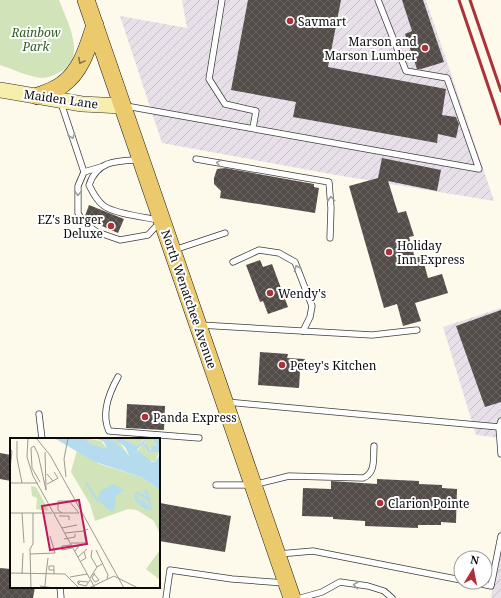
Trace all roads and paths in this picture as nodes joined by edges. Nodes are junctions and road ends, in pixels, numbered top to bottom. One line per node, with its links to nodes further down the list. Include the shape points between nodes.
1 (86, 0): 4 (main road, North Wenatchee Avenue)
2 (222, 0): 9 (lane, via 209,79 225,104 256,111)
3 (378, 0): 9 (lane, via 406,71 447,78 479,169)
4 (95, 25): 6 (main road, one-way to 6, via 87,51 71,76 63,84); 8 (main road, North Wenatchee Avenue)
5 (0, 90): 6 (main road, Maiden Lane)
6 (38, 96): 7 (main road, Maiden Lane)
7 (60, 100): 8 (main road, Maiden Lane); 13 (lane, one-way to 13)
8 (122, 106): 9 (lane); 11 (main road, North Wenatchee Avenue)
9 (253, 128)
10 (196, 159): 16 (lane, one-way to 10, via 329,182)
11 (141, 160): 12 (lane, via 120,161); 14 (main road, North Wenatchee Avenue)
12 (100, 167): 13 (lane); 14 (lane, via 93,174 89,185 104,206)
13 (84, 172): 14 (lane, one-way to 14, via 78,186 78,213 83,222 97,232 120,240 141,237 148,235)
14 (162, 220): 17 (main road, North Wenatchee Avenue)
15 (225, 233): 17 (lane)
16 (330, 238)
17 (172, 250): 19 (main road, North Wenatchee Avenue)
18 (233, 262): 21 (lane, one-way to 18, via 312,306 295,262 279,253 259,250)
19 (198, 325): 21 (lane); 23 (main road, North Wenatchee Avenue)
20 (417, 330): 21 (lane, via 372,335)
21 (303, 331)
22 (118, 377): 28 (lane, via 110,390 104,422 108,432)
23 (224, 402): 26 (lane); 31 (main road, North Wenatchee Avenue)
24 (39, 414): 27 (lane)
25 (501, 421): 26 (lane)
26 (499, 427): 30 (lane)
27 (42, 438)
28 (199, 438)
29 (374, 446): 31 (lane, via 373,469 368,476 362,478 288,476)
30 (501, 454)
31 (253, 484): 32 (lane); 34 (main road, North Wenatchee Avenue)
32 (216, 485)
33 (501, 536): 35 (lane)
34 (277, 554): 36 (lane, via 313,551); 38 (main road, North Wenatchee Avenue)
35 (493, 576)
36 (453, 578)
37 (60, 588): 39 (lane)
38 (289, 591): 40 (lane, via 170,570)
39 (61, 598)
40 (166, 598)
41 (301, 598): 42 (lane, one-way to 41, via 368,586 340,582 322,592)
42 (392, 598)

